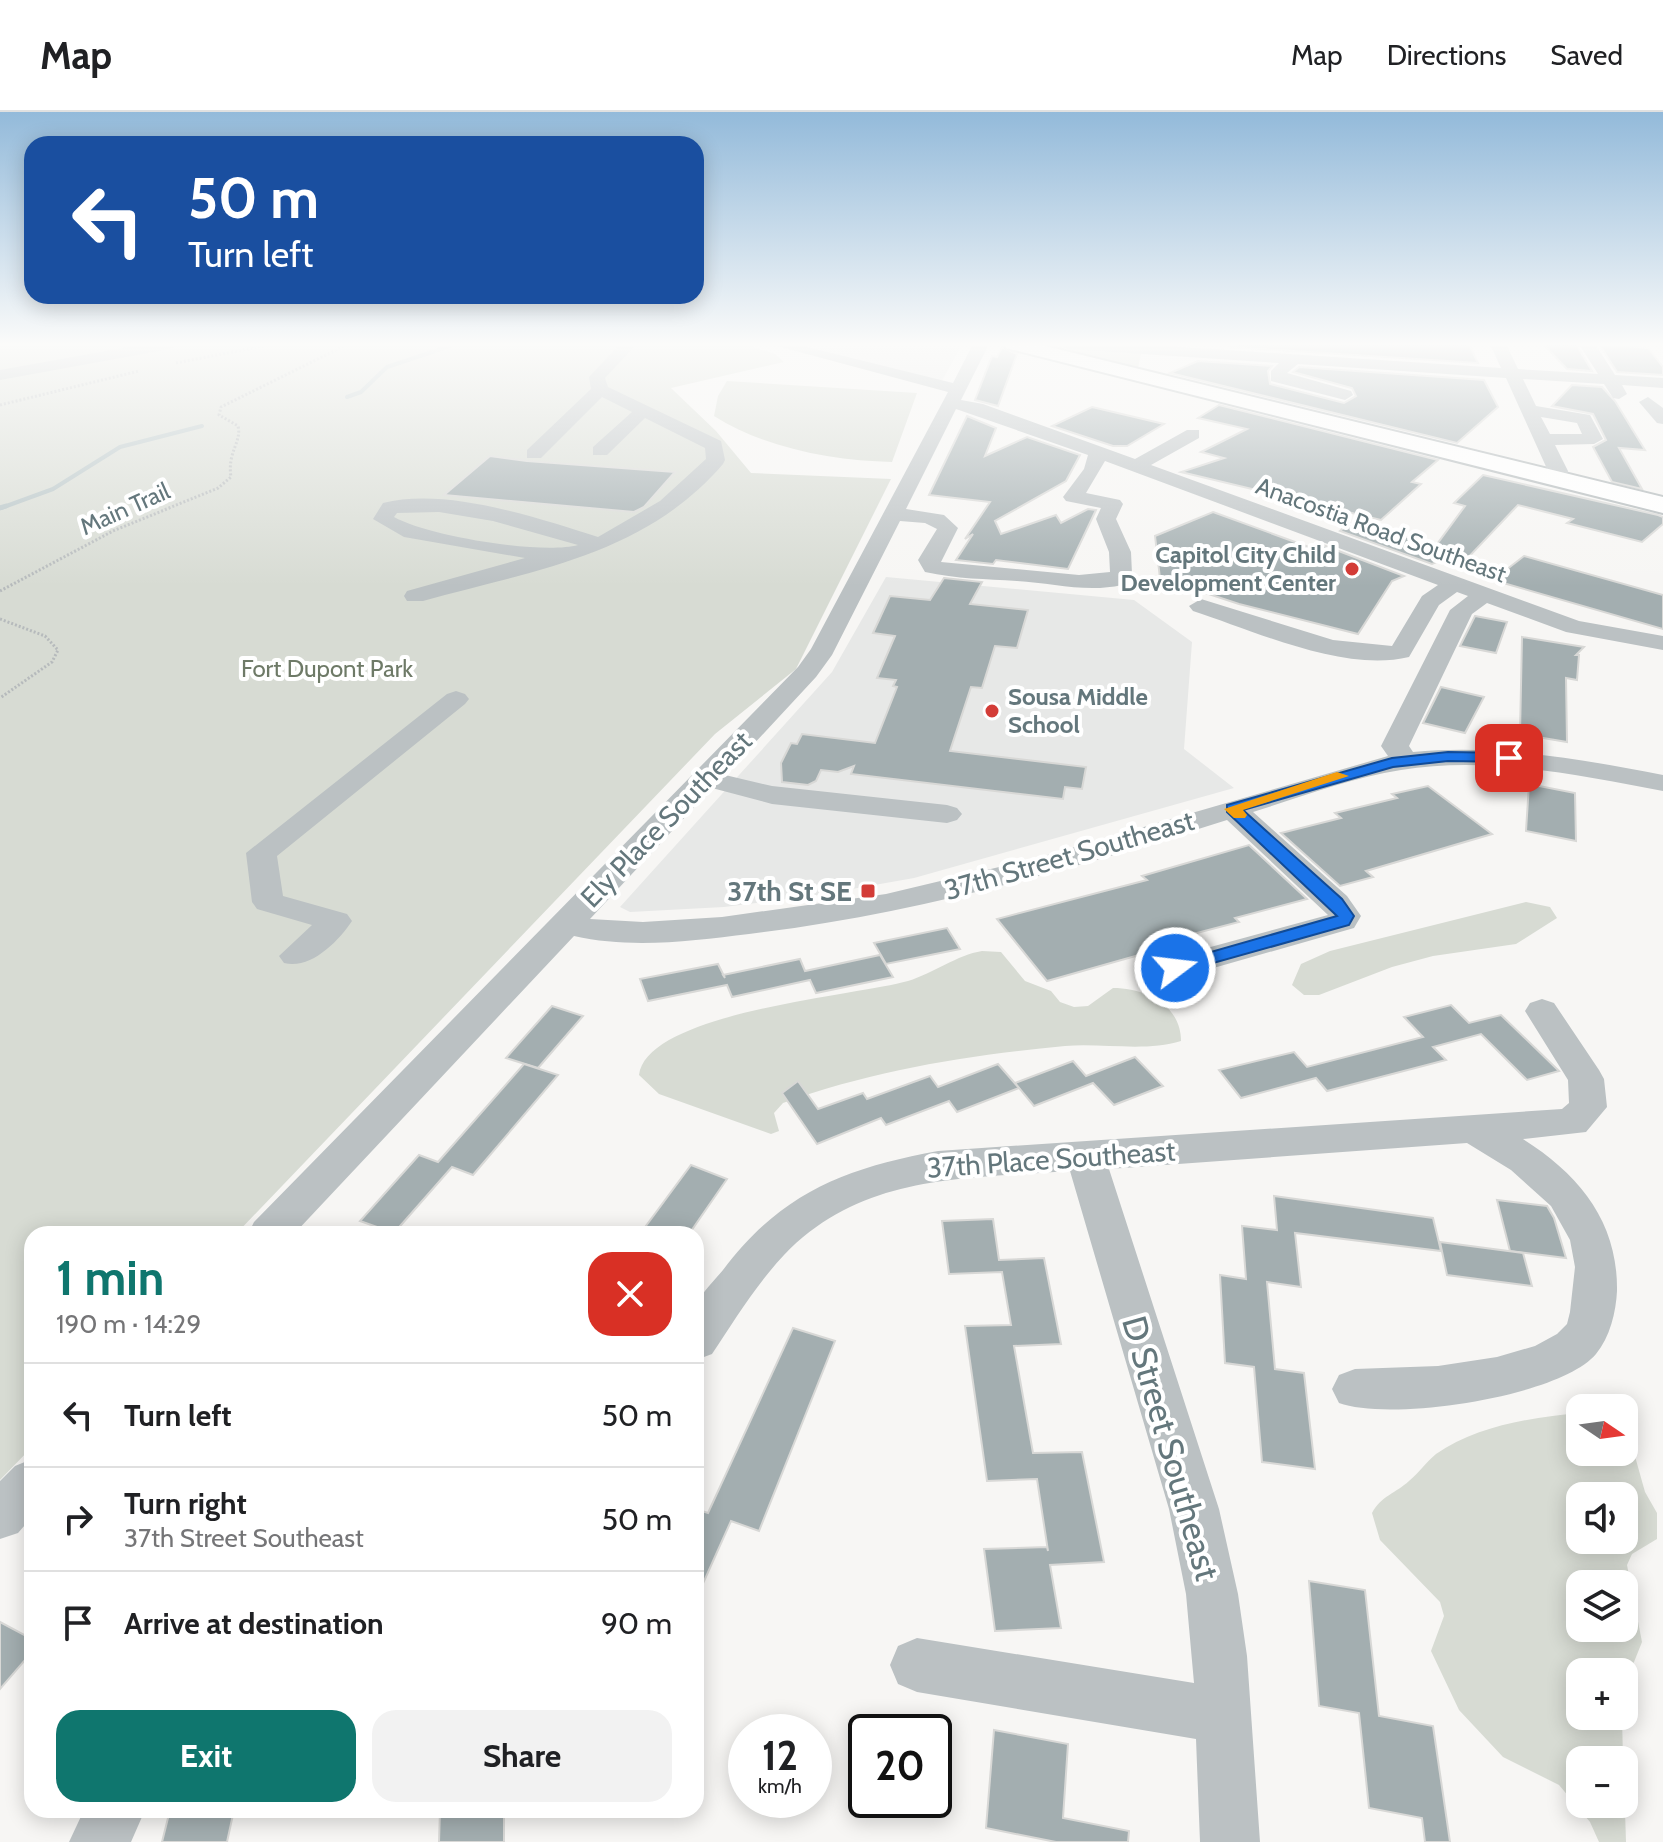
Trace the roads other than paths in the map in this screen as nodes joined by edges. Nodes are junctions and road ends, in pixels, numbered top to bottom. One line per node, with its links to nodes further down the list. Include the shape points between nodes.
1 (564, 425): 12 (street)
2 (628, 425): 11 (street)
3 (672, 425): 22 (street, via 714,445 716,460 690,490)
4 (939, 425): 20 (street, Ely Place Southeast)
5 (1021, 425): 13 (street, Anacostia Road Southeast)
6 (1339, 425): 15 (main road)
7 (1536, 425): 10 (street)
8 (1587, 425): 10 (street, via 1594,439)
9 (1193, 434): 14 (street)
10 (1543, 440): 15 (street)
11 (600, 451)
12 (534, 454)
13 (1098, 454): 14 (street, Anacostia Road Southeast); 17 (street, via 1073,497)
14 (1132, 475): 17 (street); 19 (street, Anacostia Road Southeast)
15 (1558, 478): 18 (main road)
16 (1274, 496): 19 (street)
17 (1113, 504): 25 (street, via 1106,519 1122,560 1121,574 1114,580 980,575 933,567 929,560)
18 (1663, 504)
19 (1246, 508): 27 (street, Anacostia Road Southeast)
20 (893, 514): 24 (street, Ely Place Southeast); 25 (street, via 942,521 948,528)
21 (592, 520): 22 (street, via 597,530)
22 (616, 536): 23 (street)
23 (595, 543): 26 (street); 26 (street, via 510,519 412,504 390,507 383,519 411,532)
24 (876, 547): 25 (street); 34 (street, Ely Place Southeast, via 823,650)
25 (934, 551)
26 (562, 555): 29 (street)
27 (1453, 584): 28 (street, Anacostia Road Southeast); 30 (street, via 1430,601 1400,652 1390,655 1353,651)
28 (1484, 595): 31 (street, Anacostia Road Southeast, via 1574,627); 33 (street, via 1462,610 1395,746)
29 (415, 596)
30 (1201, 606)
31 (1663, 643)
32 (456, 699): 39 (street, via 261,853 268,902 336,921)
33 (1405, 760): 35 (street, 37th Street Southeast, via 1509,758); 36 (street, 37th Street Southeast)
34 (705, 778): 37 (street, via 772,795); 38 (street, Ely Place Southeast)
35 (1663, 783)
36 (1232, 809): 38 (street, 37th Street Southeast, via 968,886 828,914 656,931 610,932); 40 (street, via 1345,916 1343,921)
37 (947, 814)
38 (565, 924): 44 (street, Ely Place Southeast)
39 (296, 956)
40 (1175, 968)
41 (1542, 1011): 42 (street, 37th Place Southeast, via 1586,1079 1588,1107 1572,1122)
42 (1475, 1130): 43 (street, 37th Place Southeast); 46 (street, via 1531,1160 1570,1198 1592,1243 1598,1276 1592,1321 1576,1346 1540,1365 1442,1388)
43 (1085, 1156): 45 (street, 37th Place Southeast, via 915,1169 829,1197 759,1251); 48 (street, D Street Southeast, via 1194,1509 1212,1594)
44 (277, 1226)
45 (704, 1330)
46 (1355, 1389)
47 (917, 1665): 48 (street)
48 (1223, 1716): 51 (street, D Street Southeast)
49 (112, 1818): 50 (street)
50 (99, 1842)
51 (1230, 1842)

